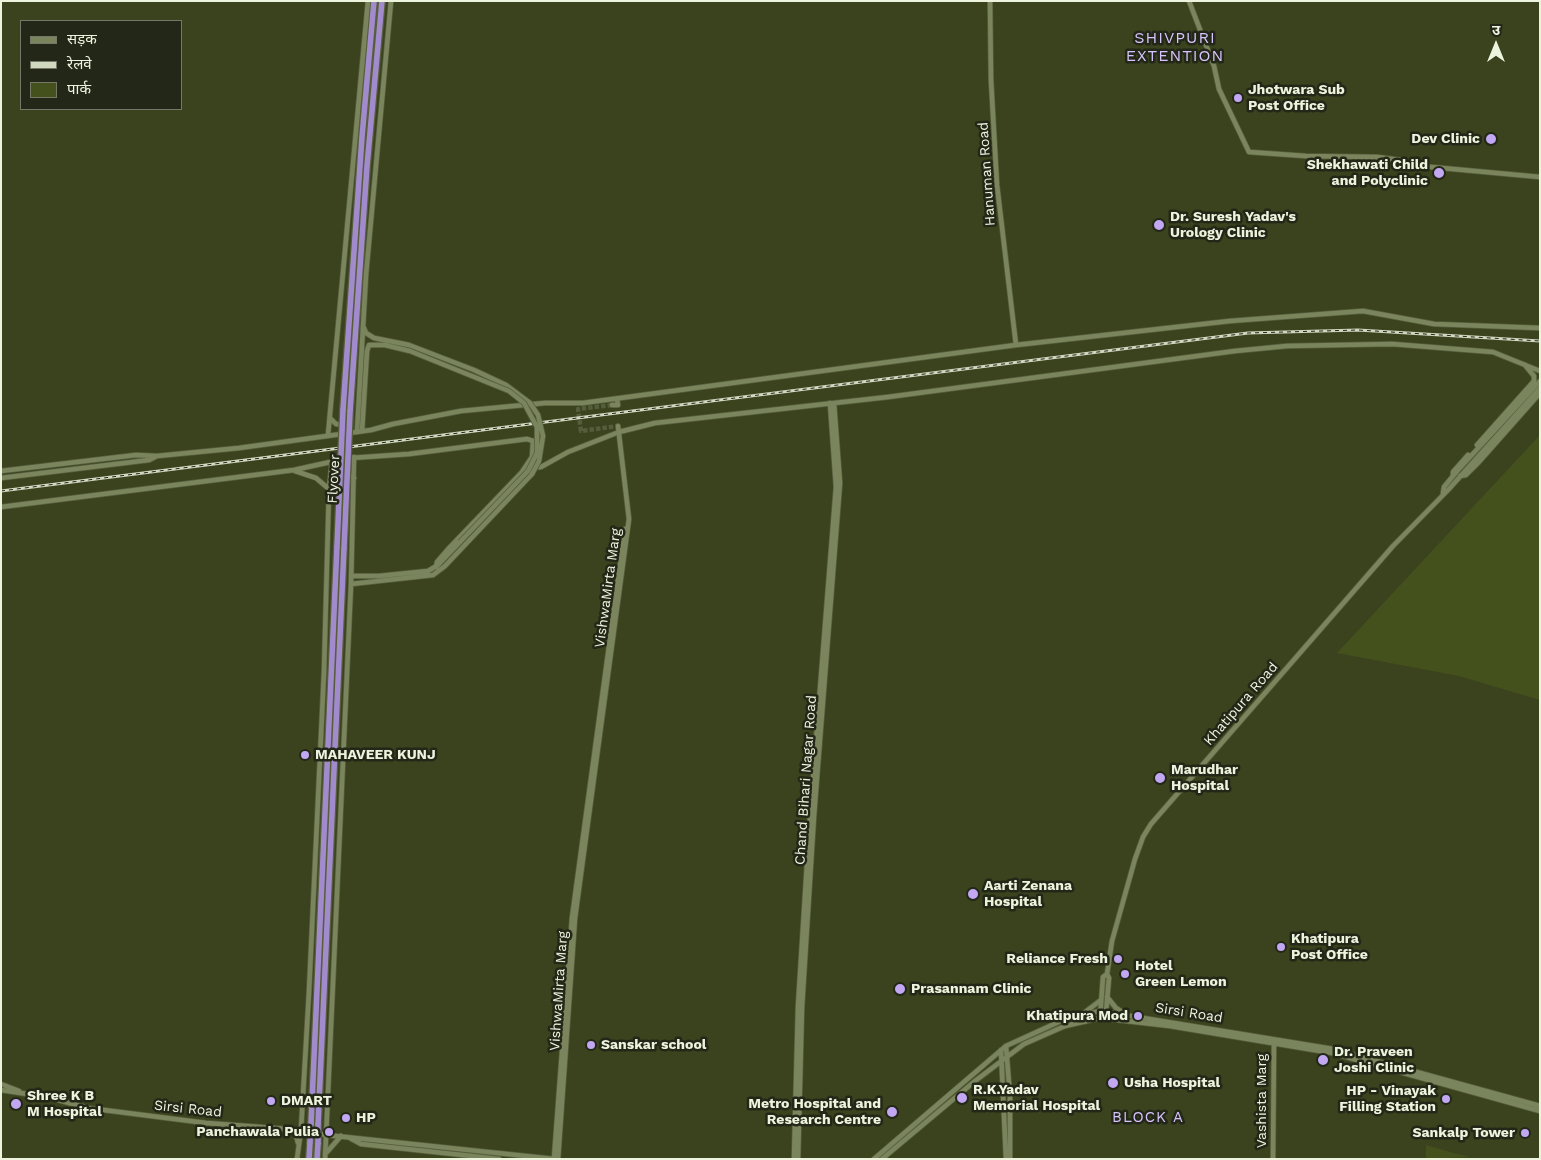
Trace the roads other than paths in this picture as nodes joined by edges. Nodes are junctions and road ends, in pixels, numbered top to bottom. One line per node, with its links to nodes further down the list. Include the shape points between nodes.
1 (368, 1): 21 (street)
2 (374, 1): 20 (highway)
3 (382, 1): 20 (highway)
4 (390, 1): 8 (street)
5 (990, 1): 10 (street, Hanuman Road, via 990,72 998,185)
6 (1188, 1): 7 (street, via 1214,66 1219,89 1249,152 1377,157 1400,160 1409,165)
7 (1540, 177)
8 (362, 326): 11 (street, via 374,338); 22 (street)
9 (1540, 328): 10 (street, via 1434,324 1363,312 1230,321)
10 (1016, 344): 17 (street)
11 (409, 348): 22 (street, via 370,346); 41 (street, bridge, via 509,391 524,402 538,426 536,453 528,471)
12 (1525, 365): 13 (street); 18 (street, via 1493,352 1459,349 1392,344 1287,346 1211,353); 35 (street, via 1534,380 1460,463)
13 (1540, 371)
14 (1540, 381): 33 (street)
15 (1540, 388): 33 (street)
16 (1540, 392): 33 (street, via 1478,463 1466,475)
17 (617, 399): 19 (street, via 618,404); 24 (street, via 461,411)
18 (832, 403): 25 (street, via 655,423); 45 (street, Chand Bihari Nagar Road, via 836,487)
19 (612, 405)
20 (346, 411): 73 (highway, Flyover, bridge, via 336,546); 74 (highway, Flyover, bridge, via 344,548)
21 (330, 418): 22 (street, via 336,424); 26 (street)
22 (360, 425): 24 (street)
23 (618, 426): 25 (street, VishwaMirta Marg)
24 (360, 432): 26 (street)
25 (619, 432): 30 (street, via 541,466); 76 (street, VishwaMirta Marg, via 627,516 572,918)
26 (328, 435): 27 (street)
27 (157, 456): 32 (street, via 136,455); 36 (street, via 149,460)
28 (354, 457): 29 (street); 30 (street, via 409,454 527,439 533,441 534,449); 37 (street)
29 (332, 461): 31 (street); 34 (street)
30 (525, 468): 42 (street, via 450,547)
31 (294, 470): 38 (street, via 316,478); 40 (street)
32 (1, 471)
33 (1461, 473): 35 (street); 39 (street, Khatipura Road)
34 (331, 477): 37 (street, via 345,471); 38 (street)
35 (1453, 477): 39 (street, Khatipura Road)
36 (1, 478)
37 (354, 478): 43 (street)
38 (329, 489): 66 (street, via 324,672)
39 (1443, 493): 46 (street, Khatipura Road, via 1151,824 1143,837 1130,876)
40 (1, 507)
41 (461, 545): 42 (street); 44 (street, via 433,575)
42 (436, 567): 43 (street, via 403,574)
43 (352, 576): 44 (street)
44 (351, 584): 67 (street)
45 (815, 776): 77 (street, Chand Bihari Nagar Road, via 798,1007); 78 (street, Chand Bihari Nagar Road)
46 (1106, 974): 47 (street, via 1109,978); 48 (street, Khatipura Road)
47 (1107, 997): 50 (street); 52 (street)
48 (1101, 1000): 49 (street, Khatipura Road); 51 (street)
49 (1100, 1011): 50 (street, Sirsi Road); 51 (street, Sirsi Road); 53 (street, Khatipura Road)
50 (1106, 1011): 52 (street, Sirsi Road); 54 (street)
51 (1083, 1014): 56 (street, Sirsi Road, via 1056,1022)
52 (1128, 1015): 63 (street, Sirsi Road, via 1333,1049)
53 (1100, 1018): 54 (street, Sirsi Road); 58 (street, Sirsi Road, via 1065,1026 1024,1044)
54 (1106, 1018): 55 (street, Sirsi Road)
55 (1274, 1042): 64 (street, Sirsi Road, via 1332,1053); 83 (street, Vashista Marg)
56 (1006, 1046): 57 (street, Sirsi Road); 58 (street)
57 (1002, 1050): 59 (street); 79 (street, Sirsi Road)
58 (1008, 1055): 59 (street, Sirsi Road); 82 (street)
59 (1003, 1059): 80 (street, Sirsi Road); 81 (street)
60 (1, 1084): 62 (street, Sirsi Road)
61 (1, 1090): 62 (street, Sirsi Road)
62 (26, 1094): 65 (street, Sirsi Road, via 88,1108 206,1123)
63 (1540, 1106)
64 (1540, 1111)
65 (287, 1128): 66 (street, Sirsi Road); 70 (street, via 296,1136)
66 (301, 1130): 67 (street, Sirsi Road); 70 (street)
67 (326, 1135): 68 (street, Sirsi Road); 71 (street)
68 (341, 1136): 69 (street, Sirsi Road); 71 (street)
69 (350, 1137): 75 (street, Sirsi Road, via 361,1144); 76 (street, Sirsi Road)
70 (298, 1147): 72 (street)
71 (326, 1156)
72 (297, 1159)
73 (309, 1159)
74 (317, 1159)
75 (499, 1159)
76 (555, 1159)
77 (794, 1159)
78 (798, 1159)
79 (874, 1159)
80 (882, 1159)
81 (1006, 1159)
82 (1010, 1159)
83 (1273, 1159)

